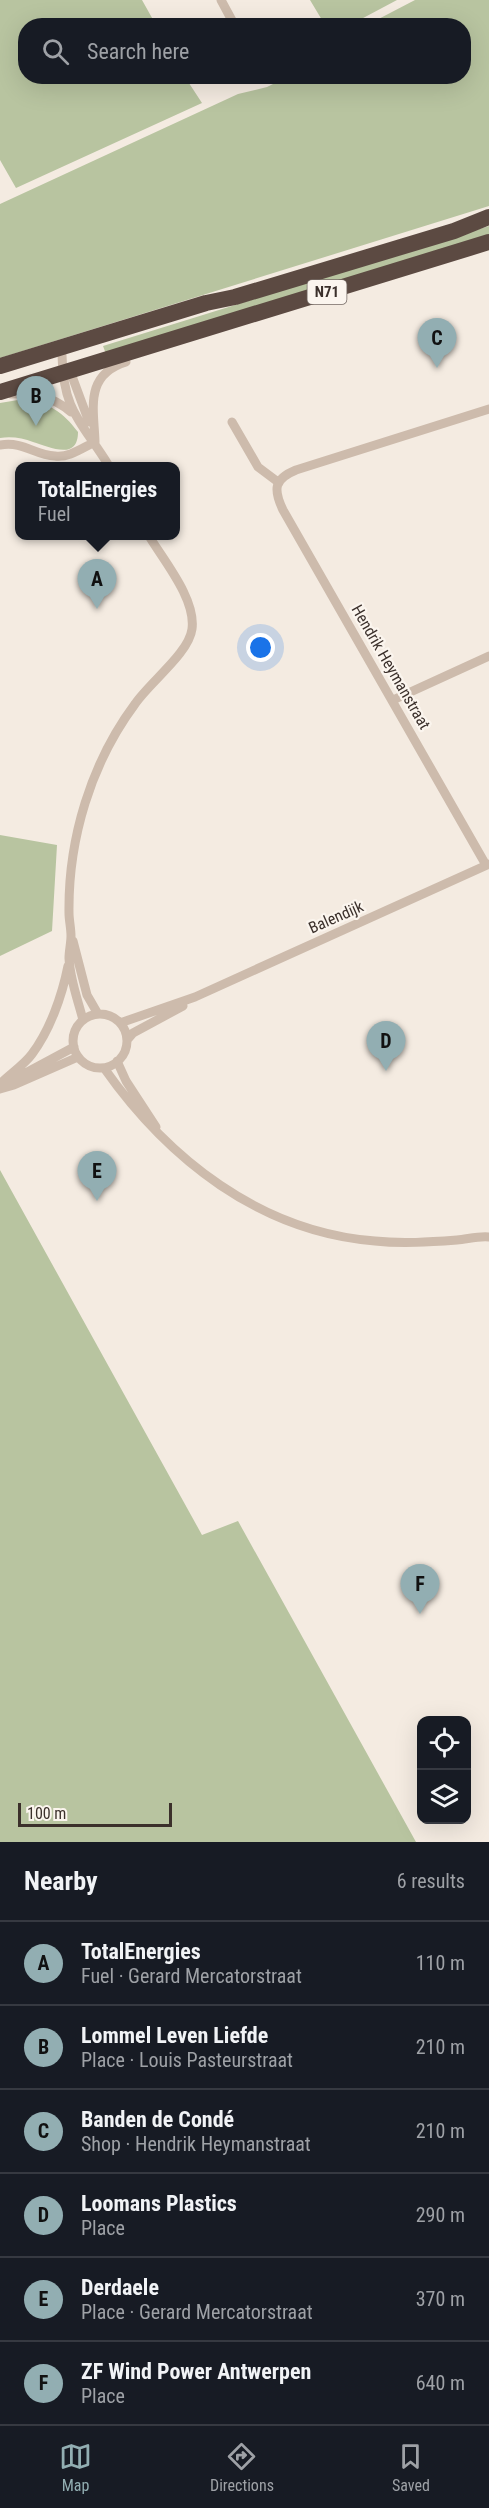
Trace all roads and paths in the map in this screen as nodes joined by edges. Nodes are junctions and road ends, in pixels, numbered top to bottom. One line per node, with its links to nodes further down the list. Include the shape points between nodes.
1 (221, 0): 2 (street)
2 (231, 18)
3 (489, 217): 5 (highway, N71)
4 (489, 242): 6 (highway, N71)
5 (235, 297): 7 (highway, N71); 8 (highway, N71)
6 (166, 341): 8 (highway, N71); 14 (street, via 136,359 116,365 101,378 93,400)
7 (0, 366)
8 (65, 366): 9 (highway, N71); 10 (highway, N71); 12 (street, via 64,387); 14 (street)
9 (0, 374)
10 (0, 394): 12 (street, via 42,395)
11 (489, 409): 17 (street, via 296,470)
12 (74, 414): 14 (street)
13 (232, 422): 17 (street, via 258,467)
14 (94, 442): 15 (street, via 69,455 54,456 14,443); 16 (street)
15 (0, 445)
16 (106, 462)
17 (278, 482): 20 (street, Hendrik Heymanstraat, via 277,496 283,510)
18 (151, 540): 22 (street, via 190,606 191,636 186,647 122,721 95,775 74,850)
19 (489, 656): 20 (street)
20 (393, 700): 21 (street, Hendrik Heymanstraat)
21 (488, 865): 24 (street, Balendijk)
22 (71, 936): 23 (street); 25 (street, via 87,995)
23 (69, 958): 26 (street); 33 (street, via 56,1007 39,1042 30,1057)
24 (195, 997): 27 (street, Balendijk); 28 (street, Balendijk)
25 (98, 1014): 26 (street); 27 (street)
26 (83, 1020): 29 (street, via 74,1032)
27 (120, 1023): 28 (street)
28 (127, 1040): 31 (street)
29 (74, 1047): 30 (street); 33 (street)
30 (78, 1057): 32 (street, via 89,1066); 33 (street, via 14,1085)
31 (117, 1061): 32 (street); 34 (street)
32 (104, 1068): 34 (street, via 125,1099)
33 (0, 1086)
34 (161, 1134): 35 (street, via 222,1187 301,1226 376,1242 415,1243)
35 (487, 1235)

